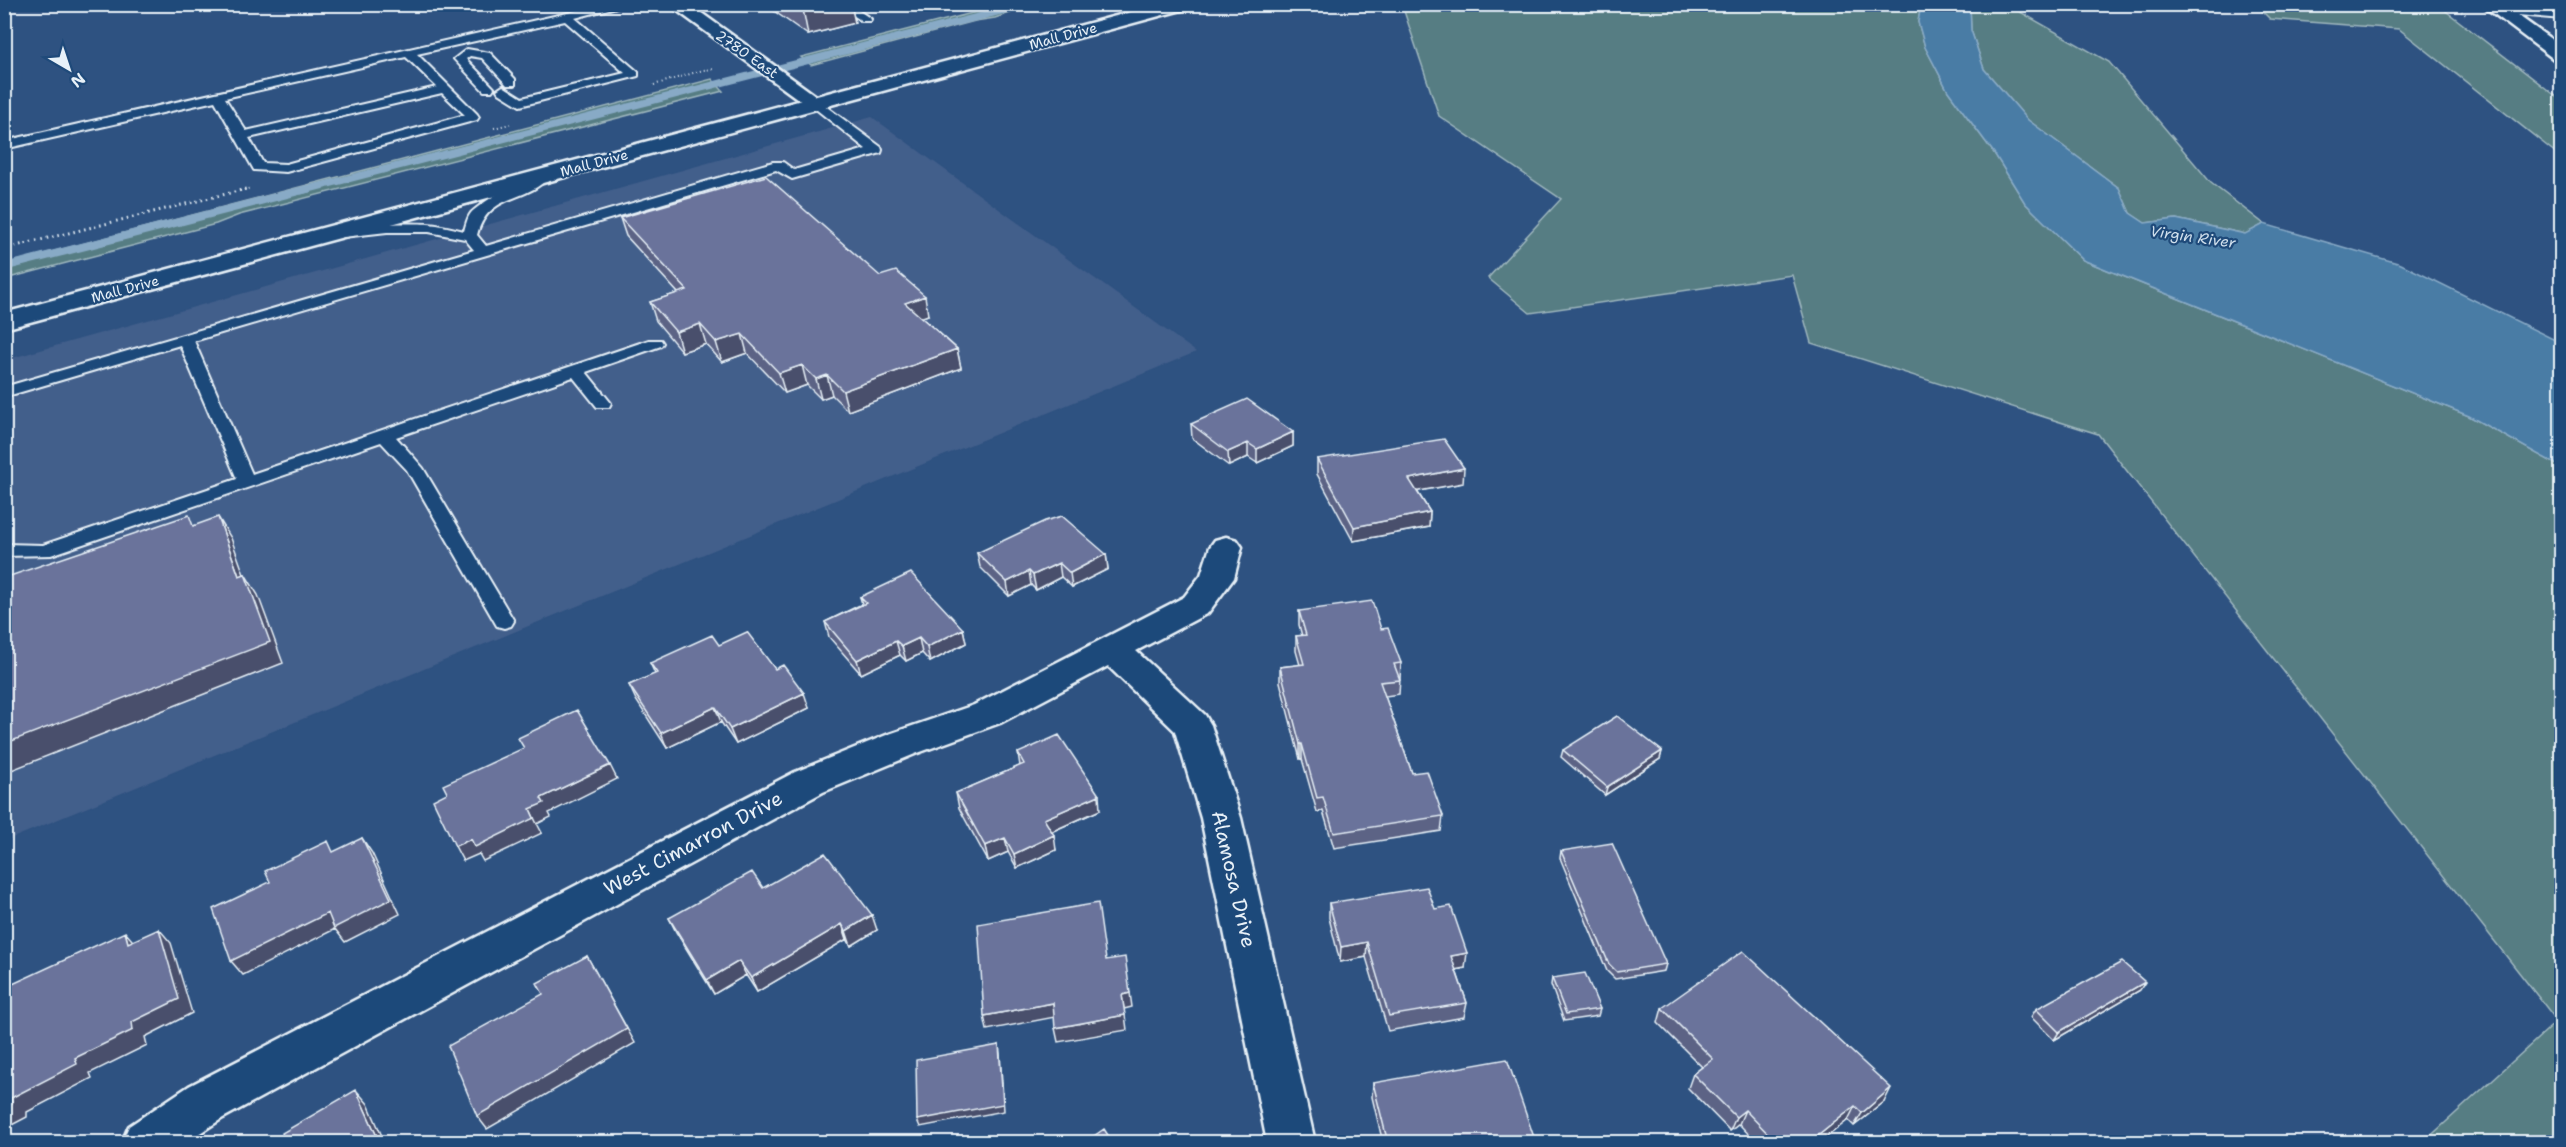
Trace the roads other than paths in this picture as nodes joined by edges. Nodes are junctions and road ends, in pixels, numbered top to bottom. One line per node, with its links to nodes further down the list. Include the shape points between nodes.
1 (623, 4): 7 (lane)
2 (677, 4): 20 (street, 2780 East)
3 (841, 4): 8 (lane)
4 (1183, 4): 20 (street, Mall Drive)
5 (2495, 8): 6 (lane); 14 (street)
6 (2562, 16)
7 (567, 17): 9 (lane); 18 (lane, via 634,74)
8 (866, 19)
9 (507, 31): 10 (lane); 11 (lane)
10 (457, 42): 12 (lane); 13 (lane)
11 (521, 43)
12 (467, 52): 17 (lane, via 486,55); 17 (lane, via 460,59)
13 (409, 53): 16 (lane); 19 (lane)
14 (2562, 56)
15 (559, 79): 18 (lane)
16 (445, 89): 21 (lane); 21 (lane, via 473,117 286,168 260,167)
17 (502, 89): 18 (lane, via 520,102)
18 (570, 90)
19 (218, 96): 21 (lane); 22 (lane)
20 (816, 103): 23 (street, Mall Drive); 26 (lane, via 876,150 792,175 778,165)
21 (242, 136)
22 (4, 145)
23 (546, 175): 24 (street, Mall Drive); 25 (lane, via 496,201 475,217)
24 (325, 235): 25 (lane, via 429,228); 27 (street, Mall Drive)
25 (470, 236): 26 (lane)
26 (484, 252): 28 (lane)
27 (4, 321)
28 (185, 339): 31 (lane); 34 (lane)
29 (655, 343): 30 (lane)
30 (576, 370): 32 (lane); 33 (lane)
31 (4, 392)
32 (603, 403)
33 (384, 435): 34 (lane); 37 (lane, via 414,468)
34 (247, 482): 36 (lane, via 44,550)
35 (1226, 547): 38 (street, West Cimarron Drive, via 1217,578 1196,605)
36 (4, 550)
37 (504, 621)
38 (1112, 649): 39 (street, West Cimarron Drive, via 987,714 809,782 206,1102); 40 (street, Alamosa Drive, via 1192,726 1221,818)
39 (146, 1143)
40 (1291, 1143)

